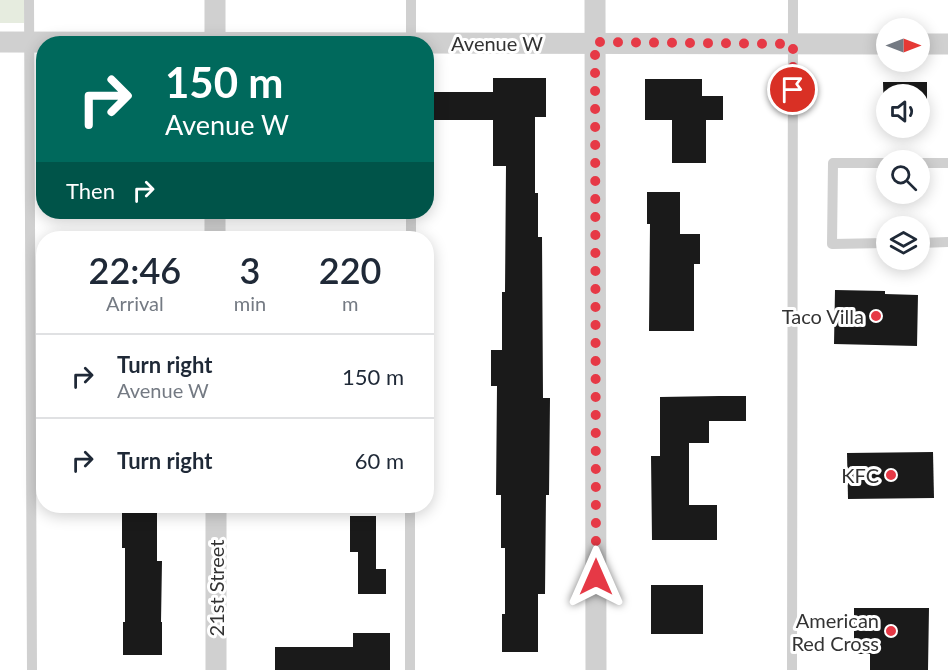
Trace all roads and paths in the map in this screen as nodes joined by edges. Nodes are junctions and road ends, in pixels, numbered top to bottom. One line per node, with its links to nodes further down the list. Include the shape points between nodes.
1 (28, 0): 9 (lane)
2 (215, 0): 6 (street)
3 (411, 0): 7 (lane)
4 (595, 0): 11 (street)
5 (793, 0): 13 (lane)
6 (215, 36)
7 (411, 36)
8 (0, 42): 9 (street, Avenue W)
9 (29, 42): 10 (street, Avenue W); 25 (lane)
10 (36, 42)
11 (595, 42): 12 (street, Avenue W); 13 (street, Avenue W); 28 (street)
12 (434, 43)
13 (793, 44): 14 (street, Avenue W); 29 (lane)
14 (876, 44)
15 (930, 44): 16 (street)
16 (948, 44)
17 (948, 162): 19 (lane)
18 (876, 163): 21 (lane, via 833,163 832,244)
19 (930, 163)
20 (948, 242): 22 (lane)
21 (876, 243)
22 (930, 243)
23 (216, 513): 26 (street, 21st Street)
24 (410, 513): 27 (lane)
25 (32, 670)
26 (216, 670)
27 (410, 670)
28 (596, 670)
29 (792, 670)

